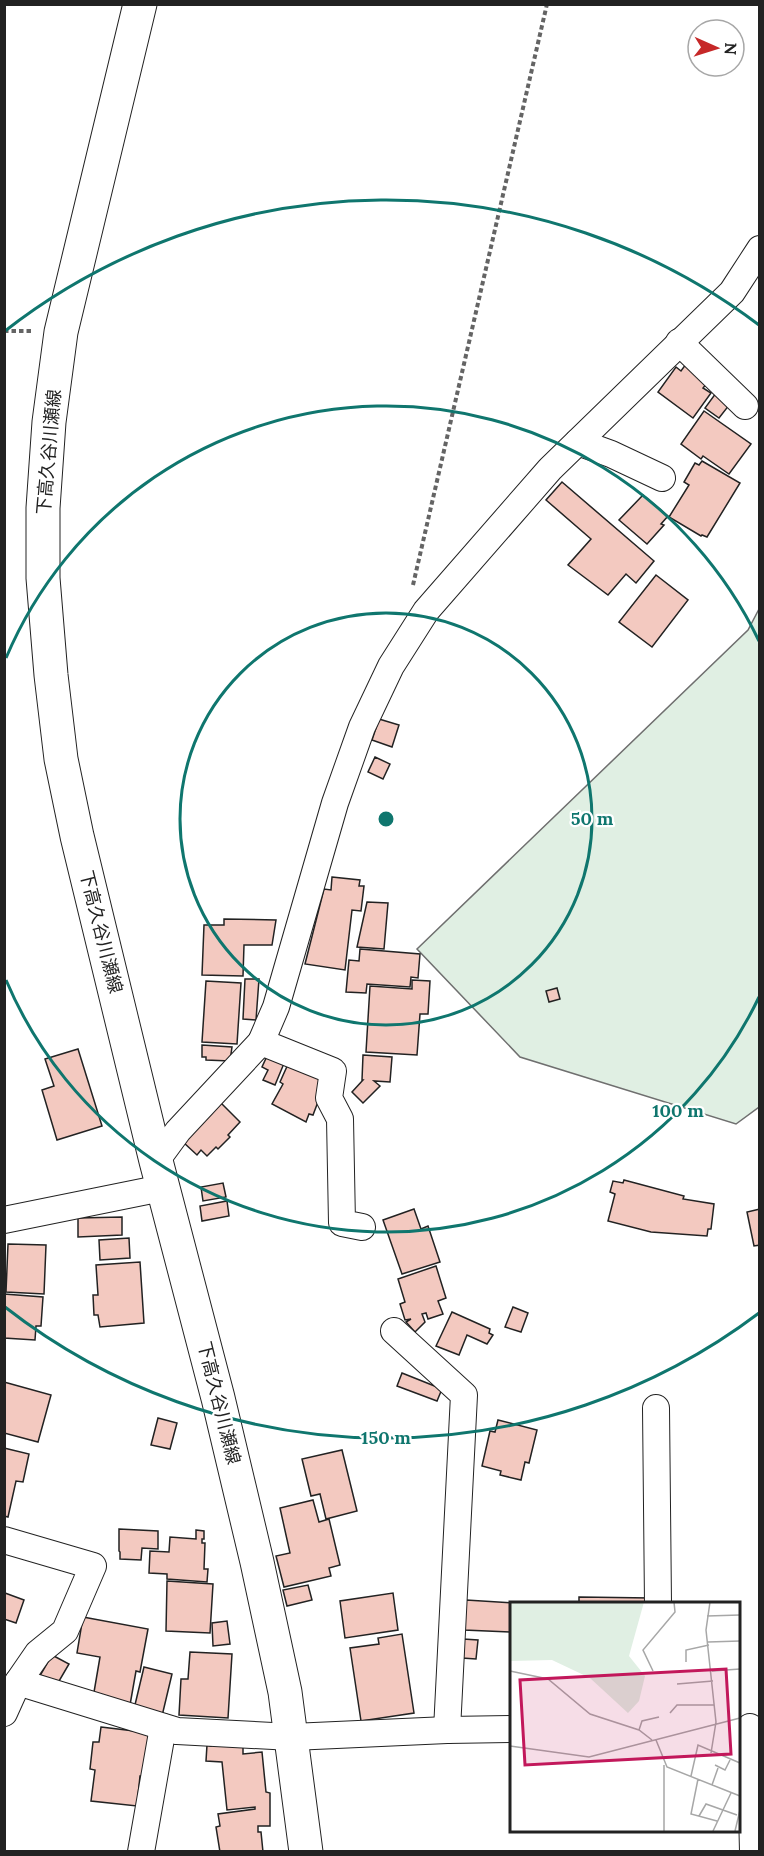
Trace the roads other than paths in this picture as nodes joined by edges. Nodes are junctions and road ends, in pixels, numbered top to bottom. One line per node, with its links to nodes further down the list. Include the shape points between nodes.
1 (140, 4): 8 (main road, 下高久谷川瀬線, via 61,332 49,422 43,578 61,759)
2 (759, 249): 3 (street, via 732,292)
3 (679, 342): 4 (street); 5 (street)
4 (745, 406)
5 (578, 442): 6 (street); 7 (street, via 549,469 426,611 391,666 362,727 335,803 276,1007)
6 (662, 478)
7 (261, 1042): 8 (street, via 178,1131); 10 (street, via 333,1071 329,1098 340,1119 342,1223)
8 (159, 1174): 9 (street); 21 (main road, 下高久谷川瀬線, via 257,1562)
9 (4, 1220)
10 (362, 1227)
11 (394, 1331): 20 (street, via 464,1395)
12 (656, 1408): 14 (street)
13 (4, 1540): 15 (street, via 93,1566 65,1631 38,1653)
14 (658, 1602)
15 (18, 1682): 16 (street); 17 (street)
16 (4, 1713)
17 (163, 1727): 21 (street); 22 (street)
18 (749, 1727): 24 (street)
19 (510, 1729): 20 (street)
20 (447, 1730): 21 (street)
21 (292, 1737): 23 (main road, 下高久谷川瀬線)
22 (141, 1851)
23 (306, 1851)
24 (753, 1851)

